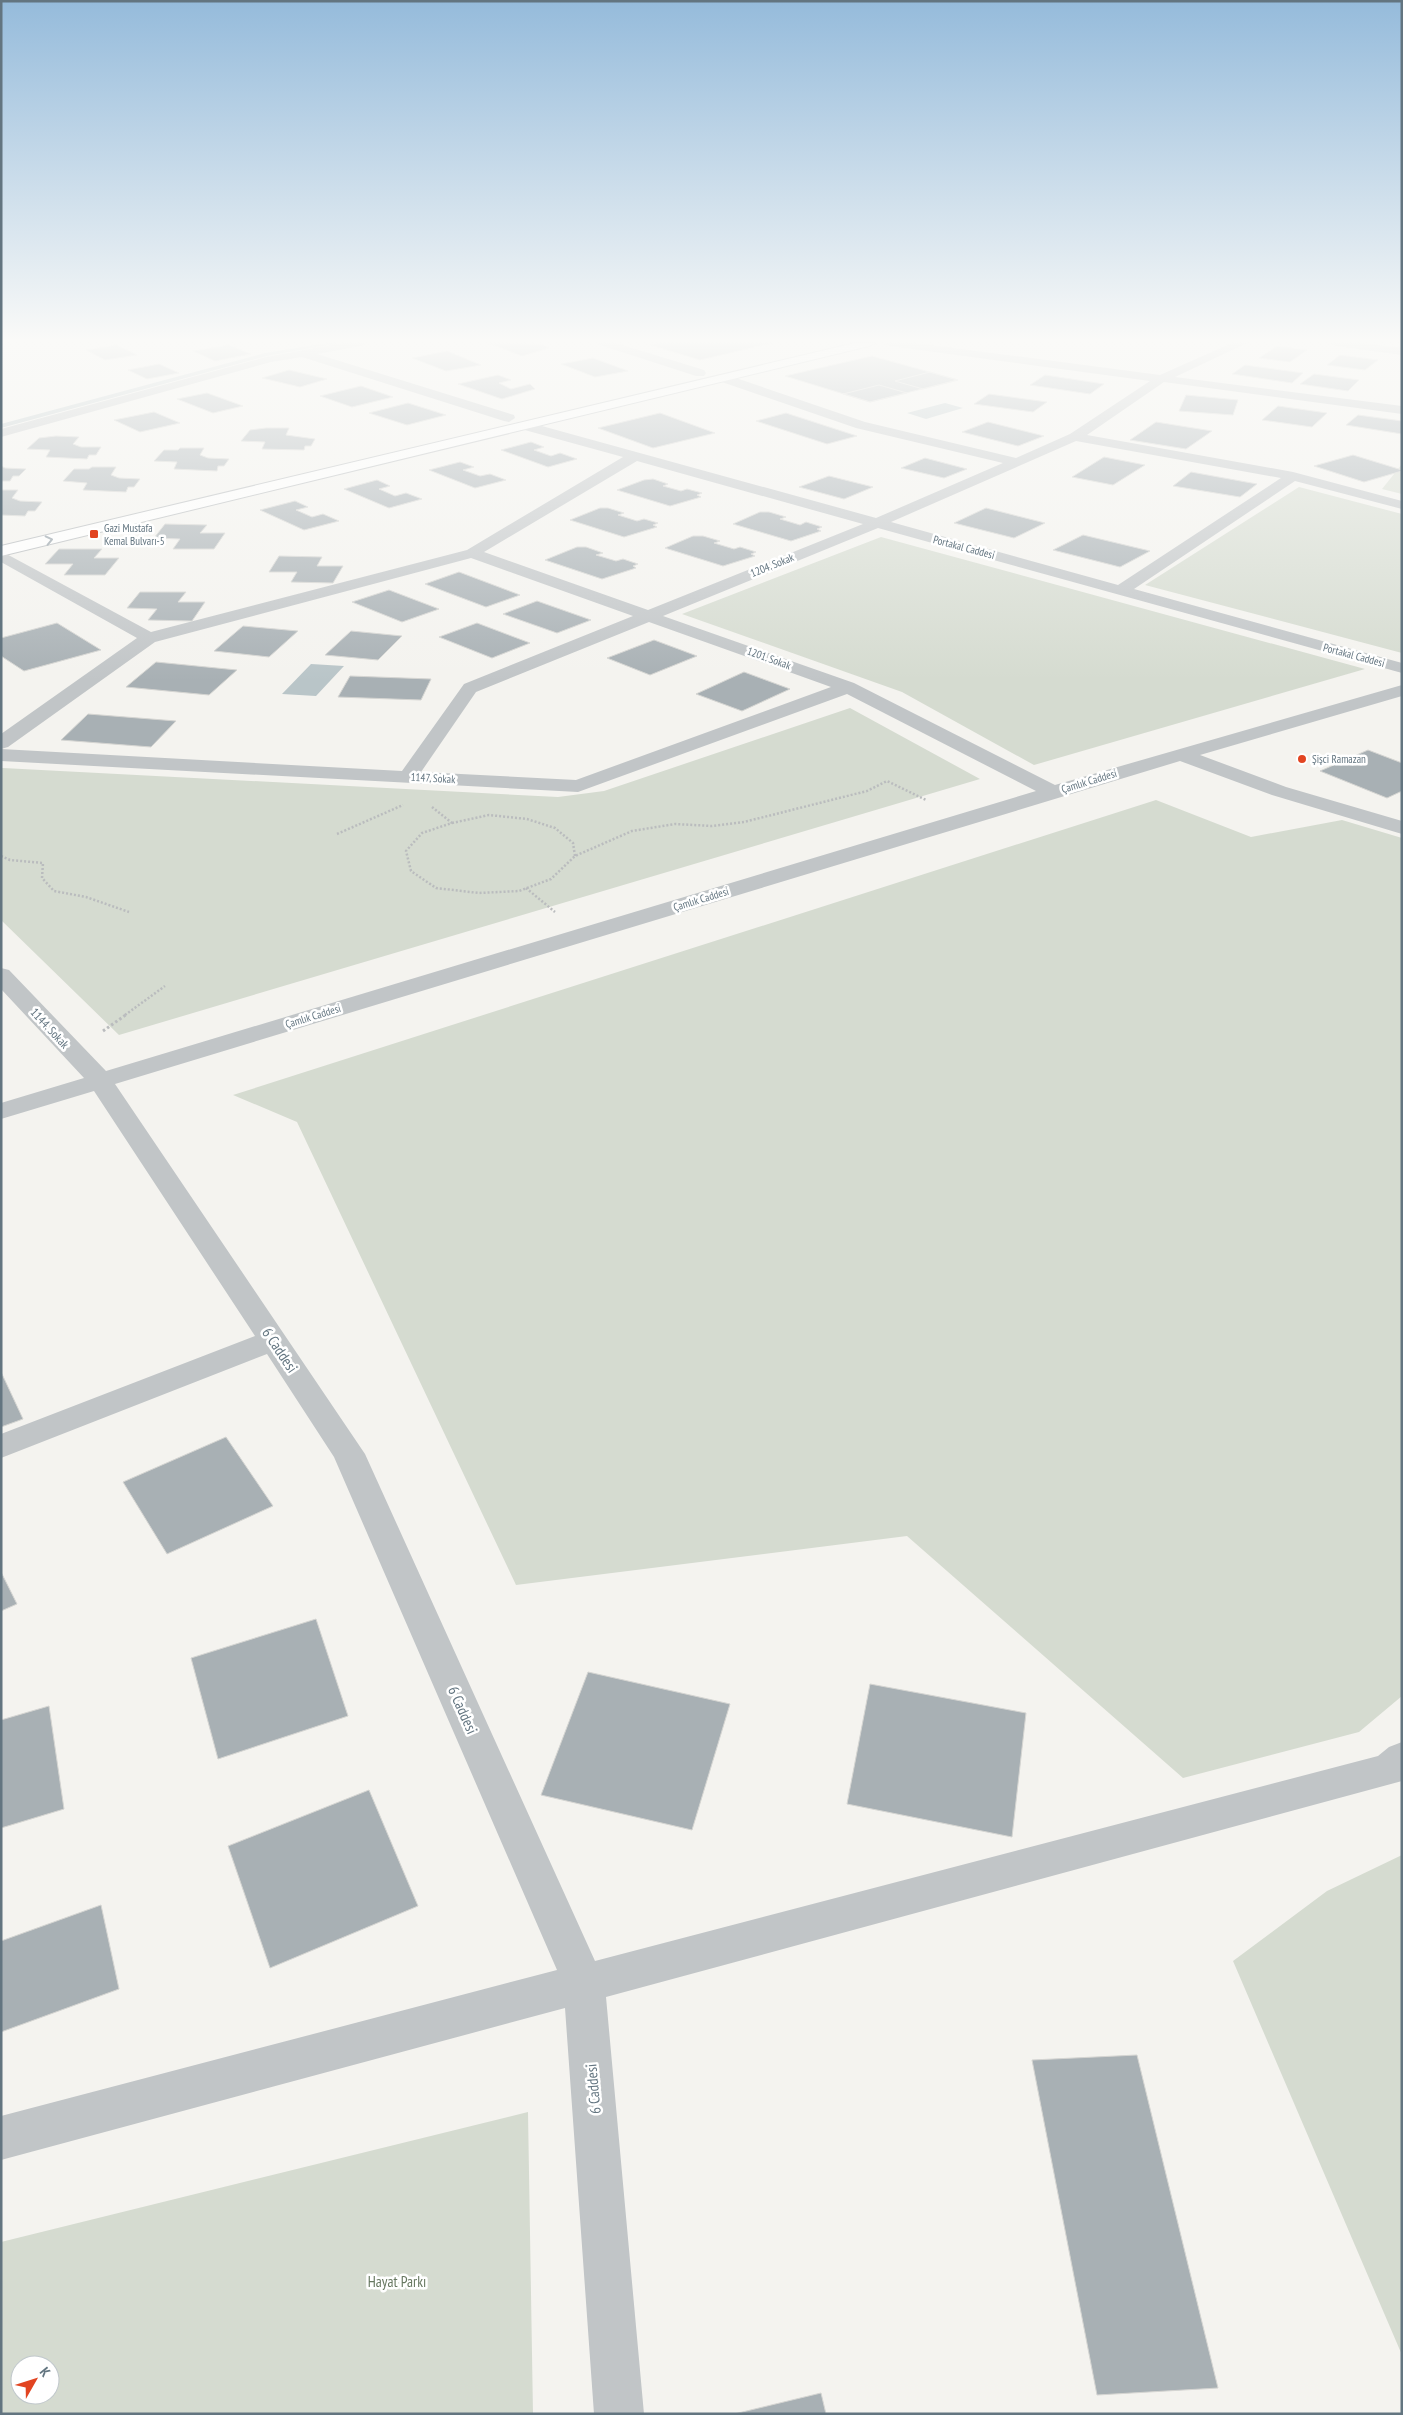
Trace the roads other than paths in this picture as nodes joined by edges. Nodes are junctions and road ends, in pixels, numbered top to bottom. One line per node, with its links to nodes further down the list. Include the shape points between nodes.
1 (348, 456): 10 (main road)
2 (401, 456): 12 (main road, one-way to 2)
3 (635, 456): 11 (street, Portakal Caddesi); 13 (street)
4 (990, 456): 7 (street)
5 (1031, 456): 7 (street, 1204. Sokak)
6 (1180, 456): 8 (street)
7 (1016, 462): 11 (street, 1204. Sokak)
8 (1293, 476): 9 (street); 15 (street)
9 (1402, 506)
10 (78, 519)
11 (877, 523): 15 (street, Portakal Caddesi); 16 (street, 1204. Sokak)
12 (1, 551)
13 (472, 553): 16 (street, 1201. Sokak); 17 (street)
14 (1, 556): 17 (street)
15 (1121, 590): 18 (street, Portakal Caddesi)
16 (648, 615): 19 (street, 1201. Sokak); 24 (street, 1204. Sokak, via 470,688)
17 (149, 638): 21 (street)
18 (1402, 668)
19 (848, 687): 24 (street, 1147. Sokak, via 578,786); 25 (street, 1201. Sokak)
20 (1402, 690): 22 (street, Çamlık Caddesi)
21 (1, 743)
22 (1179, 754): 25 (street, Çamlık Caddesi); 26 (street, via 1279,791)
23 (1, 755): 24 (street, 1147. Sokak)
24 (408, 776)
25 (1053, 792): 28 (street, Çamlık Caddesi)
26 (1402, 828)
27 (1, 975): 28 (street, 1144. Sokak)
28 (99, 1079): 29 (street, Çamlık Caddesi); 30 (street, 6 Caddesi)
29 (1, 1110)
30 (274, 1340): 31 (street); 33 (street, 6 Caddesi, via 349,1454)
31 (1, 1447)
32 (1402, 1758): 33 (street, via 1390,1768)
33 (584, 1984): 34 (street); 35 (street, 6 Caddesi)
34 (1, 2138)
35 (619, 2414)

